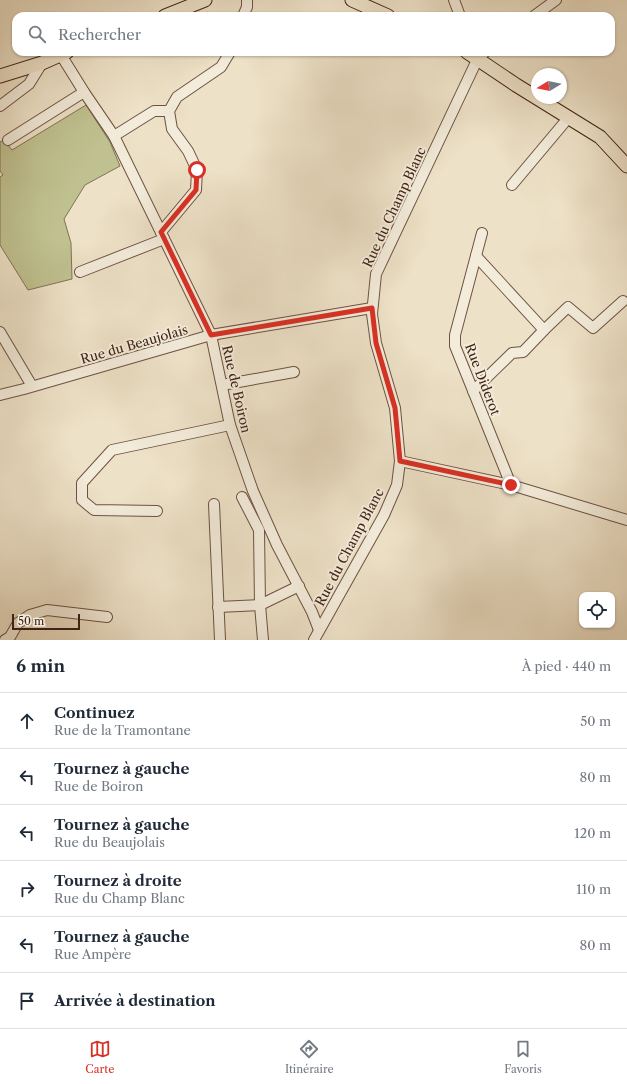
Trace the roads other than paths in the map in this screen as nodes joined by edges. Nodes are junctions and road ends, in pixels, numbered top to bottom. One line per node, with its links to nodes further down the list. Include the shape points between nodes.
1 (205, 0): 6 (main road)
2 (247, 0): 7 (street)
3 (352, 0): 8 (main road)
4 (454, 0): 9 (street)
5 (556, 0): 10 (street)
6 (175, 12)
7 (244, 12)
8 (379, 12)
9 (458, 12)
10 (540, 12)
11 (57, 56): 16 (main road)
12 (66, 56): 18 (street, Rue de Boiron)
13 (227, 56): 20 (street, via 220,67 177,97)
14 (475, 56): 31 (street, Rue du Champ Blanc, via 376,274)
15 (480, 56): 21 (main road, via 516,85)
16 (42, 63): 17 (main road); 19 (street, via 29,84)
17 (0, 76)
18 (84, 92): 22 (street, Rue de Boiron); 23 (street)
19 (0, 106)
20 (169, 111): 22 (street, via 154,111); 27 (street, via 172,129 188,151 197,170 196,190)
21 (569, 118): 24 (main road, via 600,137); 25 (street)
22 (114, 136): 27 (street, Rue de Boiron)
23 (8, 140)
24 (627, 166)
25 (512, 185)
26 (482, 233): 28 (street, Rue Diderot)
27 (162, 236): 29 (street); 34 (street, Rue de Boiron)
28 (476, 256): 32 (street); 38 (street, Rue Diderot, via 455,335 455,346)
29 (80, 272)
30 (623, 301): 32 (street, via 593,328 568,307)
31 (372, 308): 34 (street, Rue du Beaujolais); 41 (street, Rue du Champ Blanc, via 376,343 395,408)
32 (544, 330): 38 (street, via 523,352 512,353)
33 (0, 332): 37 (street)
34 (211, 335): 36 (street, Rue de Boiron); 37 (street, Rue du Beaujolais)
35 (294, 372): 36 (street)
36 (222, 385): 40 (street, Rue de Boiron)
37 (32, 386): 39 (street, Rue du Beaujolais)
38 (473, 390): 42 (street, Rue Diderot)
39 (0, 395)
40 (230, 425): 45 (street, via 112,450 82,483 82,500 94,510); 47 (street, Rue de Boiron, via 253,491)
41 (400, 461): 42 (street); 51 (street, Rue du Champ Blanc, via 397,485 384,515)
42 (511, 485): 46 (street)
43 (242, 497): 48 (street, via 259,530)
44 (214, 504): 49 (street)
45 (157, 511)
46 (627, 520)
47 (299, 586): 48 (street); 51 (street, Rue de Boiron)
48 (260, 605): 49 (street); 54 (street)
49 (218, 607): 53 (street)
50 (107, 617): 52 (street, via 47,610 30,615 18,623 10,637)
51 (319, 630): 55 (street, Rue du Champ Blanc)
52 (5, 640)
53 (220, 640)
54 (262, 640)
55 (314, 640)

